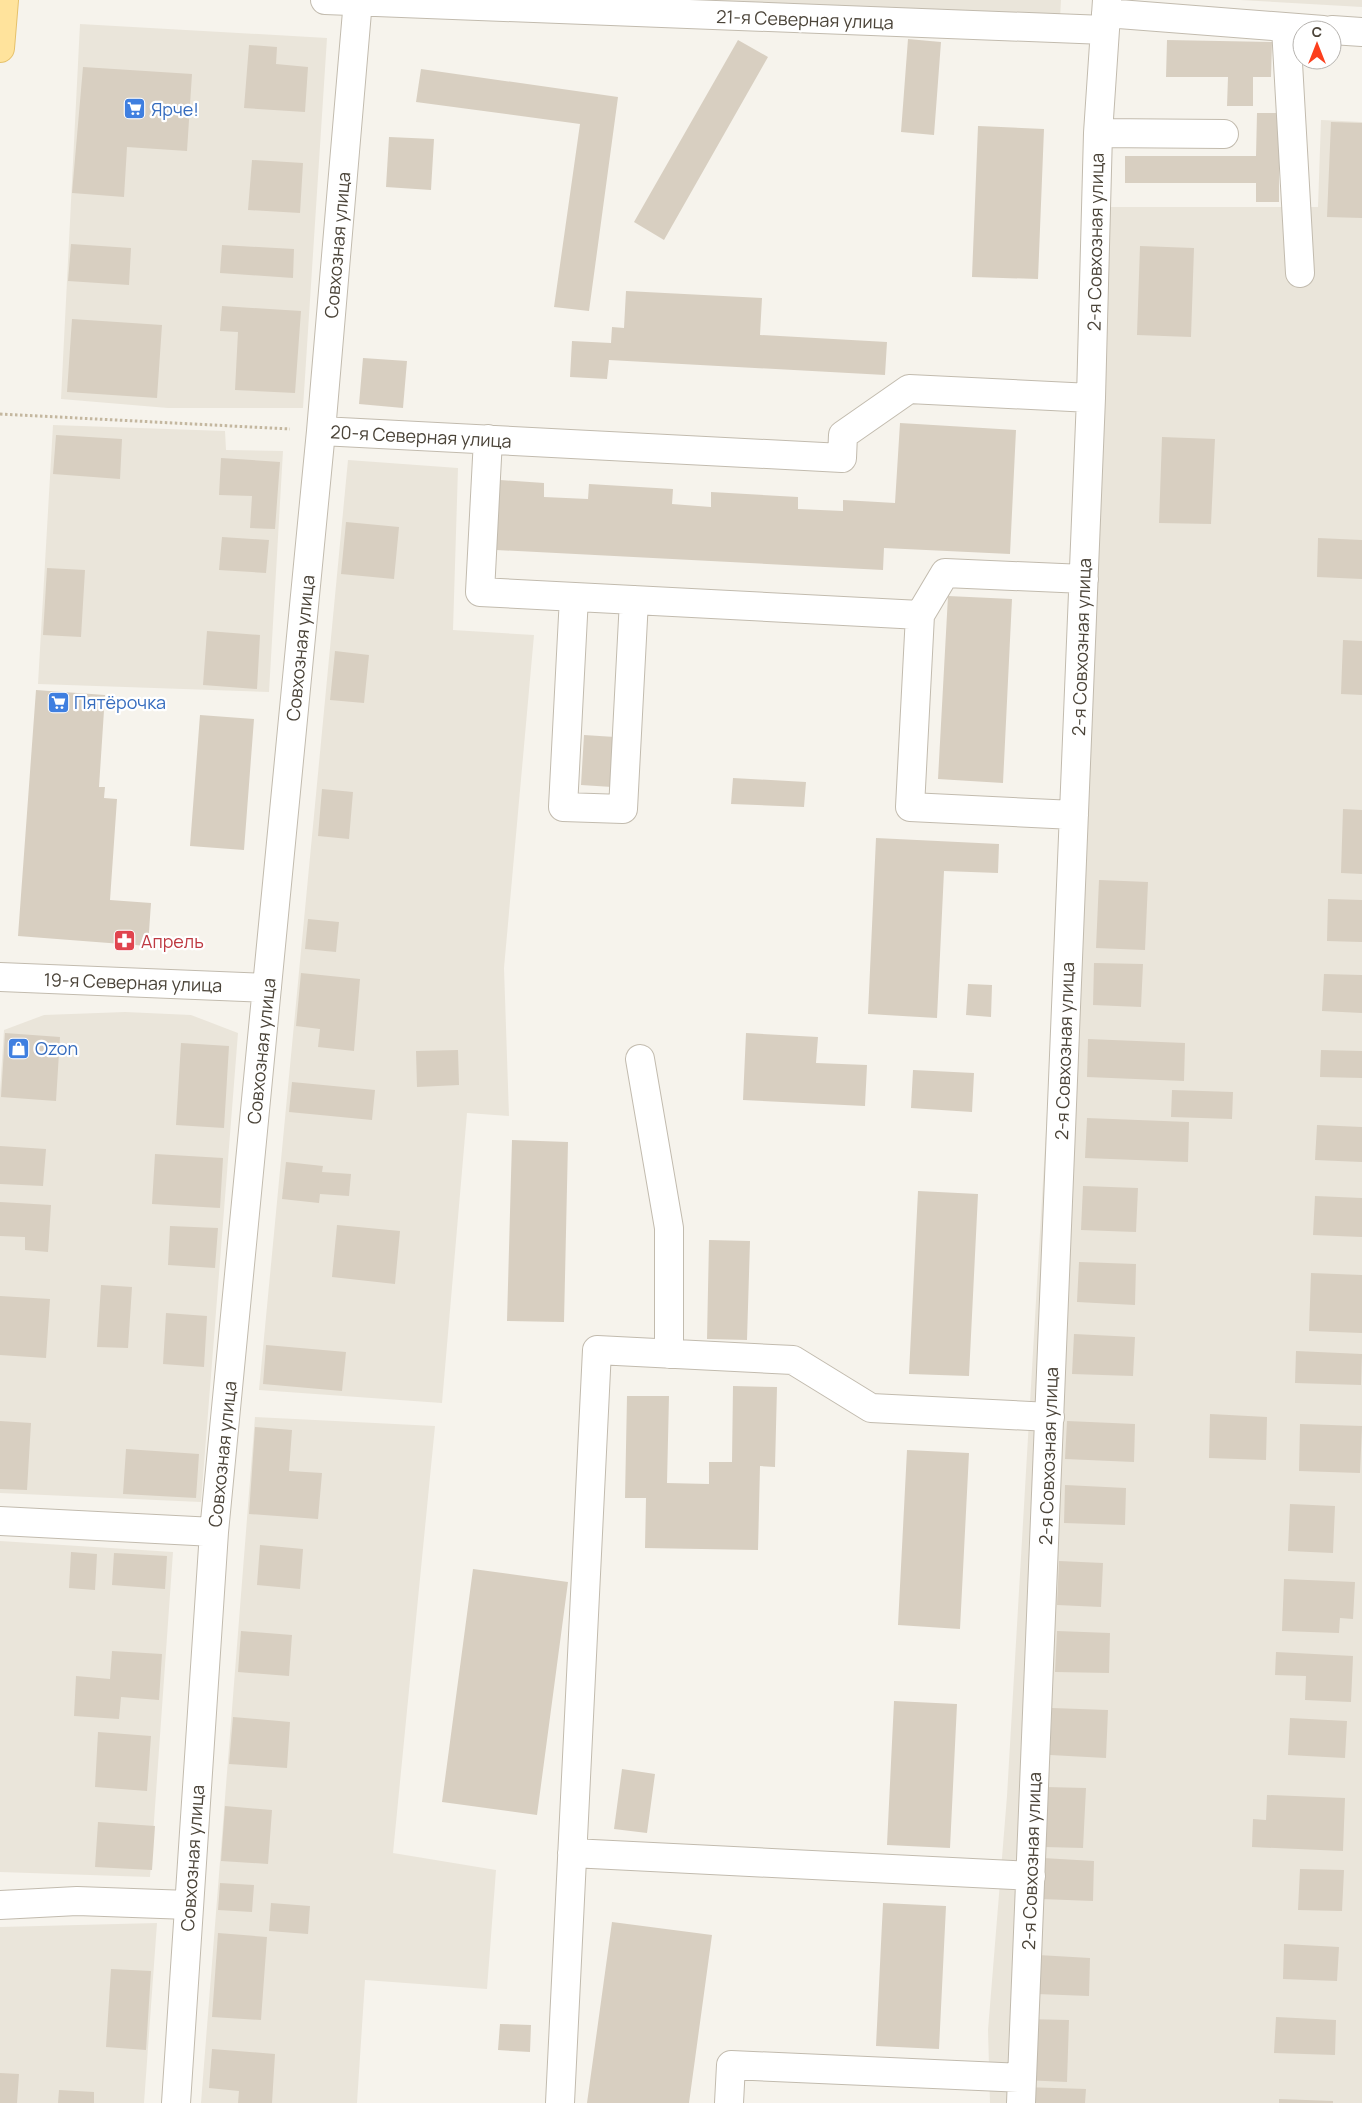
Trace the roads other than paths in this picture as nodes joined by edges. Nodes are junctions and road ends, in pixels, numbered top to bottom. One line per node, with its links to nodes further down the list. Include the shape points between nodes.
1 (4, 0): 9 (main road)
2 (325, 0): 3 (street, 21-я Северная улица)
3 (358, 1): 4 (street, 21-я Северная улица); 14 (street, Совхозная улица)
4 (1106, 14): 5 (street, 21-я Северная улица); 10 (street, 2-я Совхозная улица)
5 (1286, 28): 6 (street, 21-я Северная улица); 12 (street)
6 (1292, 28)
7 (1342, 31): 8 (street)
8 (1362, 32)
9 (0, 48)
10 (1098, 133): 11 (street); 13 (street, 2-я Совхозная улица)
11 (1224, 134)
12 (1300, 273)
13 (1091, 398): 15 (street, 20-я Северная улица, via 909,389 843,435 842,458); 16 (street, 2-я Совхозная улица)
14 (320, 431): 15 (street, 20-я Северная улица); 22 (street, Совхозная улица)
15 (488, 439): 17 (street, via 480,592)
16 (1084, 579): 19 (street, via 944,573); 20 (street, 2-я Совхозная улица)
17 (574, 596): 18 (street); 18 (street, via 562,806 571,807 623,809)
18 (634, 600): 19 (street)
19 (920, 615): 20 (street, via 910,806)
20 (1074, 815): 25 (street, 2-я Совхозная улица)
21 (0, 977): 22 (street, 19-я Северная улица)
22 (267, 988): 27 (street, Совхозная улица)
23 (640, 1059): 24 (street, via 668,1228)
24 (669, 1354): 25 (street, via 793,1360 871,1408); 28 (street, via 597,1350)
25 (1050, 1417): 29 (street, 2-я Совхозная улица)
26 (0, 1521): 27 (street)
27 (214, 1532): 31 (street, Совхозная улица)
28 (572, 1853): 29 (street); 34 (street)
29 (1031, 1876): 32 (street, 2-я Совхозная улица)
30 (0, 1905): 31 (street, via 77,1901)
31 (189, 1905): 33 (street, Совхозная улица)
32 (1022, 2091): 35 (street, via 731,2065)
33 (176, 2103)
34 (560, 2103)
35 (729, 2103)

